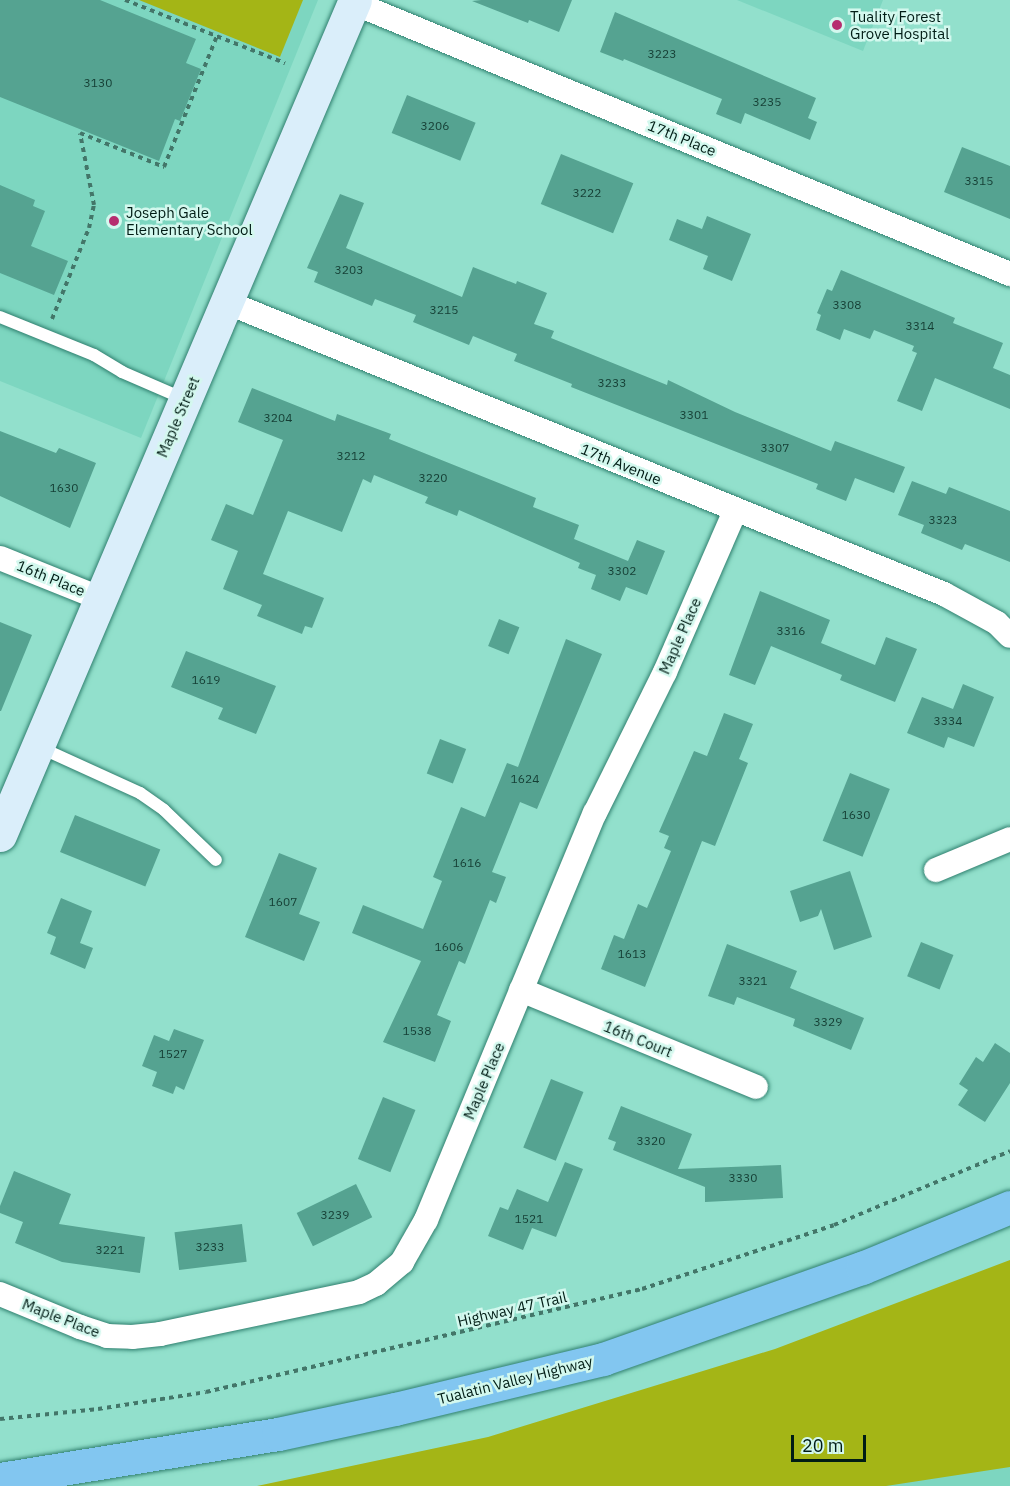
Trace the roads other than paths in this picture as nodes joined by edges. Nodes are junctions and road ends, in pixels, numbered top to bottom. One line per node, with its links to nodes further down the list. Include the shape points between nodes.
1 (355, 1): 2 (street, 17th Place); 3 (street, Maple Street)
2 (1010, 273)
3 (226, 302): 5 (street, Maple Street); 6 (street, 17th Avenue)
4 (0, 317): 5 (lane, via 94,355 122,372)
5 (185, 399): 8 (street, Maple Street)
6 (735, 511): 9 (street, 17th Avenue, via 944,594 997,623); 15 (street, Maple Place, via 665,672 595,813)
7 (0, 558): 8 (street, 16th Place)
8 (102, 598): 10 (street, Maple Street)
9 (1010, 636)
10 (38, 746): 11 (street, Maple Street); 13 (lane, via 140,793 164,810)
11 (0, 835)
12 (1010, 839): 14 (street)
13 (216, 860)
14 (936, 870)
15 (521, 990): 16 (street, 16th Court); 18 (street, Maple Place, via 426,1220 402,1262 376,1284 359,1292 132,1337 107,1336)
16 (756, 1087)
17 (1010, 1207): 19 (highway, Tualatin Valley Highway, via 851,1272 603,1359 278,1434)
18 (0, 1294)
19 (0, 1479)

